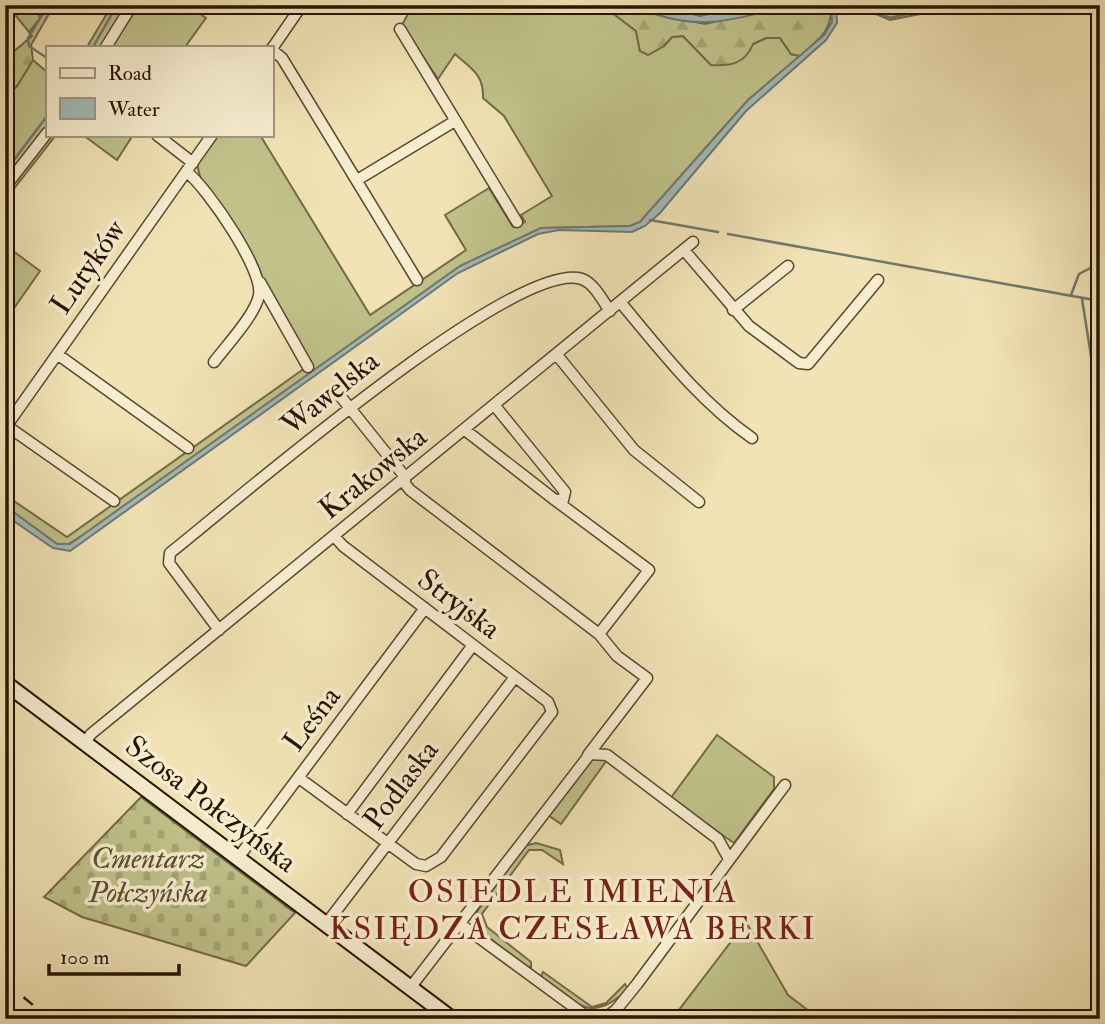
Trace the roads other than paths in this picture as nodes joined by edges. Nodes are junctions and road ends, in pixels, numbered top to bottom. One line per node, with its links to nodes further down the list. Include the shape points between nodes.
1 (132, 5): 4 (street)
2 (302, 5): 5 (street)
3 (400, 29): 7 (street)
4 (107, 46)
5 (273, 47)
6 (273, 51): 12 (street, via 282,58)
7 (455, 121): 12 (street); 14 (street)
8 (46, 135): 13 (street)
9 (158, 136): 11 (street)
10 (211, 136): 11 (street, Lutyków)
11 (190, 167): 18 (street); 24 (street, Lutyków)
12 (357, 180): 19 (street)
13 (5, 187)
14 (517, 222)
15 (693, 242): 16 (street, Krakowska)
16 (684, 250): 21 (street, Krakowska); 22 (street)
17 (788, 266): 22 (street)
18 (257, 275): 26 (street, via 255,306); 27 (street)
19 (417, 280)
20 (878, 280): 22 (street, via 808,364 772,346)
21 (621, 303): 23 (street, Krakowska); 33 (street, via 713,410)
22 (733, 310)
23 (610, 311): 25 (street, Krakowska); 30 (street, Wawelska, via 582,279 546,282 408,362)
24 (57, 354): 31 (street, Lutyków); 34 (street)
25 (557, 355): 29 (street, Krakowska); 38 (street, via 634,450)
26 (214, 362)
27 (308, 367)
28 (341, 397): 30 (street)
29 (495, 405): 32 (street, Krakowska); 36 (street, via 565,492 563,500)
30 (350, 408): 35 (street); 41 (street, Wawelska, via 170,553 169,563)
31 (6, 427): 37 (street)
32 (465, 430): 35 (street, Krakowska); 36 (street)
33 (752, 438)
34 (188, 448)
35 (404, 480): 39 (street, Krakowska); 42 (street, via 411,491)
36 (555, 500): 42 (street, via 649,570)
37 (114, 501)
38 (699, 502)
39 (334, 536): 40 (street, Stryjska); 41 (street, Krakowska)
40 (425, 608): 43 (street, Stryjska); 48 (street, Leśna)
41 (219, 630): 46 (street, Krakowska)
42 (599, 634): 47 (street, via 611,651 648,678)
43 (473, 645): 44 (street, Stryjska); 50 (street)
44 (515, 677): 51 (street, Podlaska); 51 (street, Stryjska, via 548,702 552,712 435,862 419,866)
45 (5, 683): 46 (main road, Szosa Połczyńska)
46 (85, 743): 52 (main road, Szosa Połczyńska)
47 (586, 758): 53 (street, via 593,753 607,755 718,839); 54 (street)
48 (299, 778): 50 (street); 52 (street, Leśna)
49 (785, 785): 53 (street)
50 (347, 814): 51 (street)
51 (387, 844): 55 (street, Podlaska)
52 (238, 858): 55 (main road, Szosa Połczyńska)
53 (729, 859): 59 (street, via 624,1002)
54 (459, 923): 56 (street); 58 (street)
55 (326, 924): 56 (main road, Szosa Połczyńska)
56 (410, 988): 57 (main road, Szosa Połczyńska)
57 (452, 1019)
58 (590, 1019)
59 (604, 1019)

